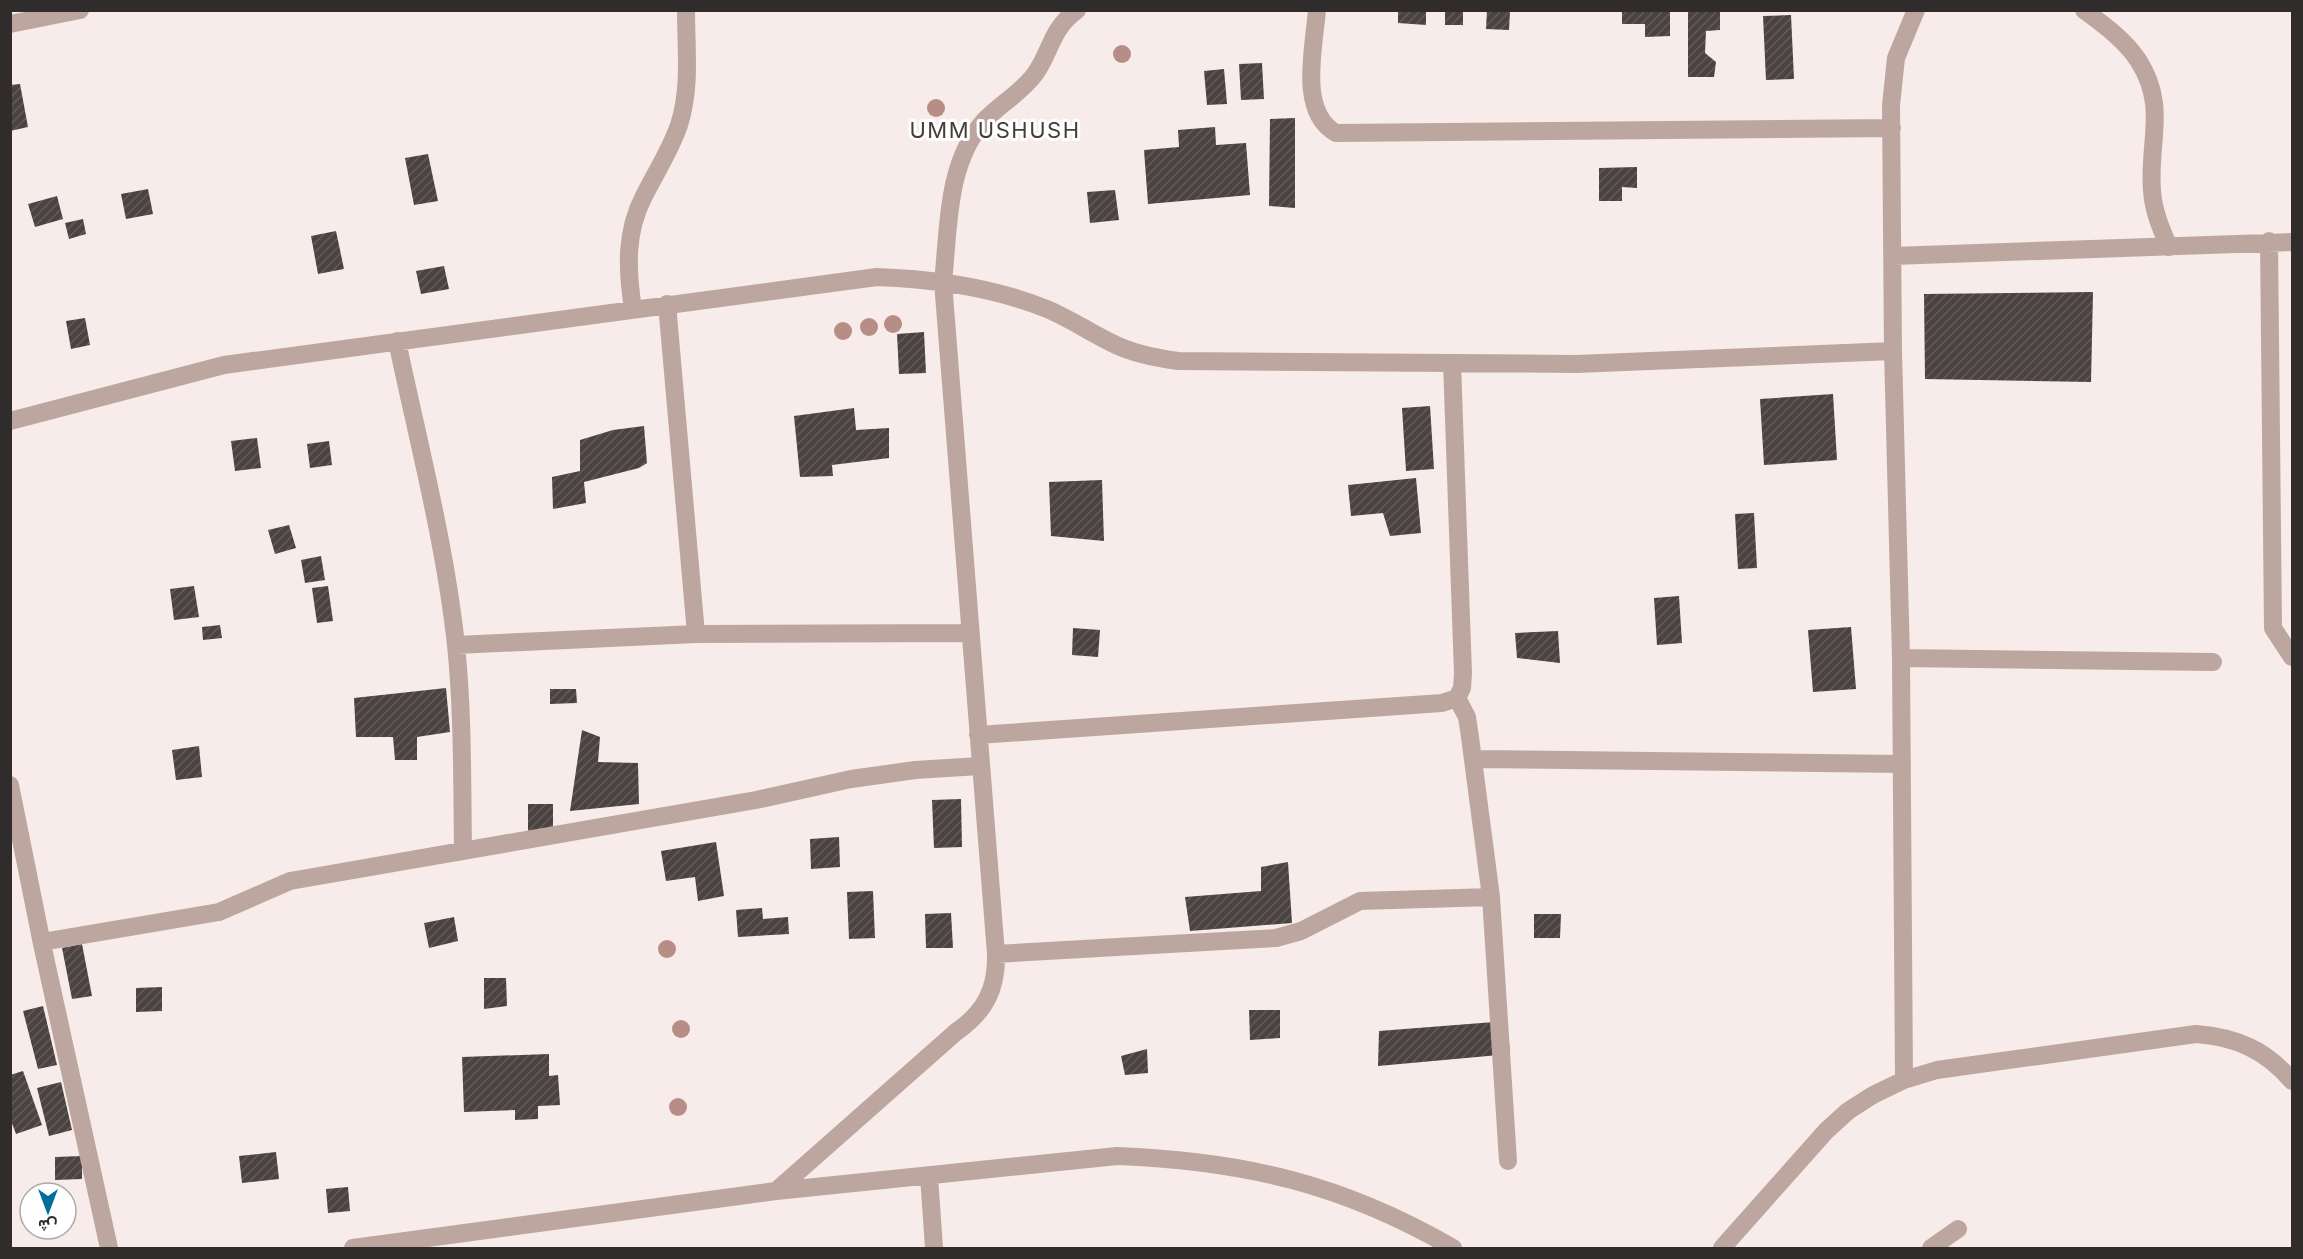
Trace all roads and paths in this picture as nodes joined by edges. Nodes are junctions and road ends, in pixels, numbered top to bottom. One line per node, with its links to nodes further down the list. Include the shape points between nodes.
1 (80, 10): 7 (street)
2 (686, 10): 15 (street, via 684,105 670,149 643,197 628,252)
3 (1077, 10): 13 (street, via 1057,28 1035,74 985,120 971,139 954,184)
4 (1317, 10): 8 (street, via 1313,105 1323,124 1336,133)
5 (1916, 10): 8 (street, via 1896,58)
6 (2084, 10): 11 (street, via 2124,43 2149,80 2156,116 2152,192)
7 (10, 24)
8 (1892, 128): 12 (street)
9 (2269, 241): 10 (street); 11 (street); 23 (street, via 2273,628)
10 (2292, 242)
11 (2169, 247): 12 (street)
12 (1893, 256): 17 (street)
13 (943, 282): 14 (street, via 877,277); 18 (street, via 1009,296 1084,326 1118,346 1178,361); 20 (street)
14 (668, 304): 15 (street); 21 (street)
15 (633, 309): 16 (street)
16 (397, 341): 19 (street, via 224,365); 22 (street)
17 (1893, 351): 18 (street, via 1576,364); 24 (street)
18 (1452, 363): 26 (street, via 1463,674)
19 (10, 420)
20 (970, 633): 21 (street); 27 (street)
21 (696, 634): 22 (street)
22 (456, 645): 32 (street)
23 (2292, 657)
24 (1901, 658): 25 (street); 29 (street)
25 (2213, 662)
26 (1456, 698): 27 (street, via 1442,703); 28 (street, via 1467,717)
27 (978, 735): 30 (street)
28 (1474, 759): 29 (street); 33 (street)
29 (1902, 764): 36 (street)
30 (980, 766): 32 (street, via 851,779 756,801); 35 (street)
31 (10, 785): 34 (street)
32 (463, 850): 34 (street, via 290,881 219,912)
33 (1491, 897): 35 (street, via 1360,901 1301,931 1276,938); 38 (street)
34 (42, 942): 42 (street)
35 (996, 954): 40 (street, via 994,988 973,1021)
36 (1904, 1080): 37 (street, via 1937,1070 2196,1034 2250,1046 2268,1057); 46 (street, via 1873,1095 1833,1125)
37 (2292, 1081)
38 (1508, 1161)
39 (929, 1176): 40 (street); 44 (street); 45 (street, via 1118,1156 1231,1165 1280,1175 1345,1196)
40 (776, 1191): 43 (street)
41 (1958, 1229): 47 (street)
42 (109, 1248)
43 (352, 1248)
44 (934, 1248)
45 (1453, 1248)
46 (1722, 1248)
47 (1931, 1248)

